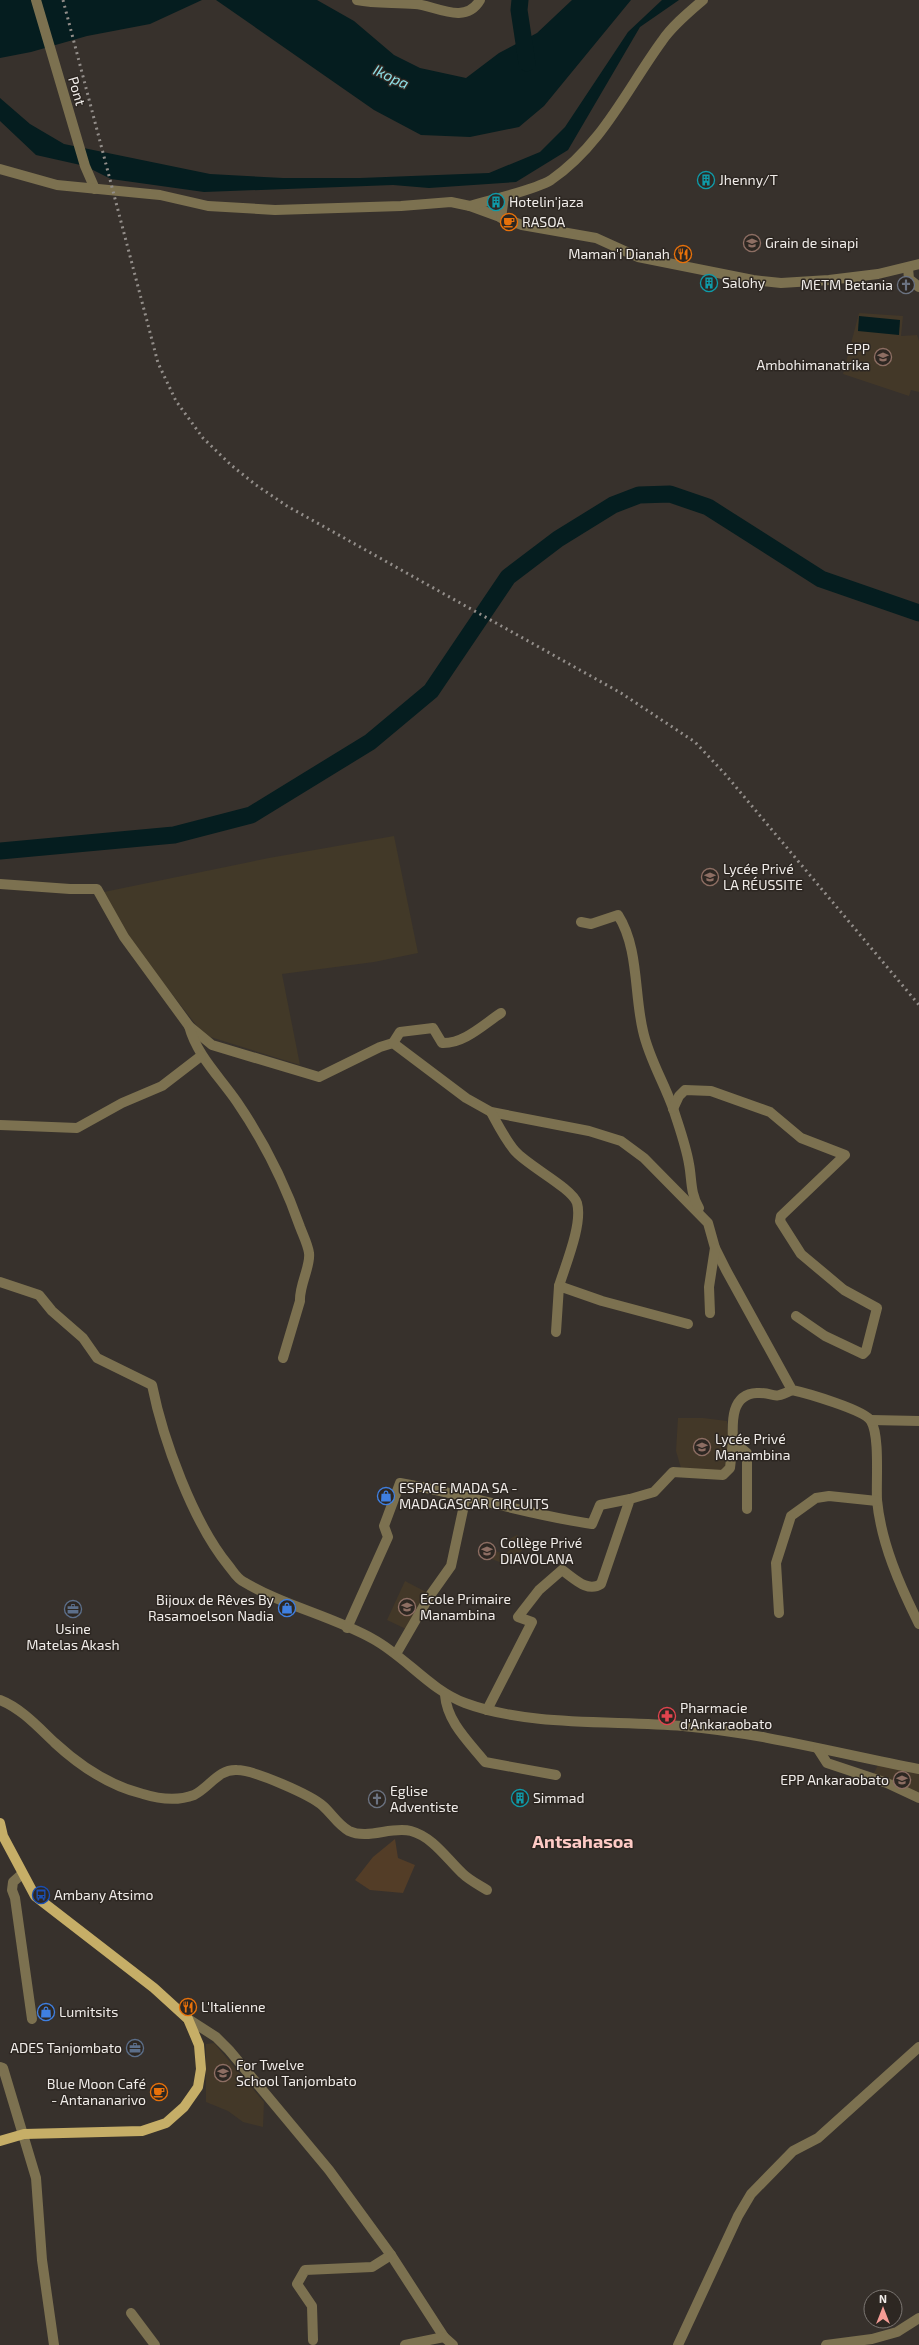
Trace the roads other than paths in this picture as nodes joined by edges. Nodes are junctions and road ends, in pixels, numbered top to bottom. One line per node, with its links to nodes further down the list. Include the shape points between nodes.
1 (36, 0): 6 (street, Pont, via 84,166)
2 (357, 0): 3 (street, via 416,4 449,13 469,9)
3 (480, 0)
4 (703, 0): 7 (street, via 663,39 604,127 581,154 550,180)
5 (0, 169): 6 (street, via 57,185)
6 (95, 189): 8 (street, via 160,195 208,206 268,209 401,206 451,202)
7 (504, 197): 8 (street); 9 (street)
8 (470, 206): 9 (street)
9 (501, 218): 11 (street, via 522,225 596,238 638,257 753,280 781,283 829,280)
10 (919, 264): 11 (street)
11 (908, 268): 12 (street, via 909,279)
12 (919, 287)
13 (0, 884): 16 (street, via 96,889 124,937)
14 (581, 922): 19 (street, via 591,924 618,915 622,922 629,944 642,1030 649,1054)
15 (501, 1013): 17 (street, via 468,1036 451,1044 442,1043 433,1028 400,1032)
16 (189, 1026): 17 (street, via 212,1045 319,1077); 18 (street, via 193,1042)
17 (393, 1043): 20 (street, via 466,1098)
18 (201, 1056): 21 (street, via 162,1086 122,1103 77,1128); 30 (street, via 238,1103 270,1159 293,1207 309,1254 299,1293 300,1300)
19 (673, 1109): 22 (street, via 689,1163 694,1200); 27 (street, via 685,1090 711,1091 770,1112 801,1138 845,1154 781,1216 780,1221 801,1254 844,1290 877,1308 866,1351 863,1354 825,1336)
20 (491, 1112): 22 (street, via 589,1131 621,1141 649,1164); 25 (street, via 516,1152 551,1180 567,1189 577,1203 578,1219)
21 (0, 1125)
22 (708, 1223): 23 (street)
23 (715, 1248): 26 (street, via 709,1286); 31 (street)
24 (0, 1282): 41 (street, via 39,1295 52,1311 83,1338 97,1358 152,1385 158,1416 197,1517 222,1558 241,1581)
25 (559, 1286): 28 (street, via 602,1301); 29 (street)
26 (710, 1313)
27 (796, 1316)
28 (688, 1324)
29 (556, 1332)
30 (283, 1358)
31 (792, 1390): 32 (street, via 812,1394); 34 (street, via 777,1397 757,1393 743,1397 735,1407)
32 (871, 1420): 33 (street); 37 (street, via 875,1432)
33 (919, 1421)
34 (733, 1441): 36 (street, via 730,1468 724,1475 673,1472 654,1492); 38 (street, via 747,1453)
35 (466, 1496): 36 (street, via 592,1524 600,1505); 41 (street, via 400,1483 384,1526 388,1537); 42 (street, via 451,1566 429,1597)
36 (630, 1499): 45 (street, via 601,1584 595,1588 587,1587 562,1570 539,1590 518,1616 532,1622)
37 (877, 1501): 39 (street, via 829,1496 816,1498 791,1516 776,1563); 40 (street, via 901,1588)
38 (747, 1509)
39 (779, 1614)
40 (919, 1624)
41 (347, 1628): 42 (street, via 372,1638)
42 (396, 1654): 43 (street)
43 (445, 1695): 45 (street); 48 (street, via 450,1717 485,1762)
44 (0, 1700): 52 (street, via 34,1723 74,1759 119,1786 143,1795 170,1799 194,1795 223,1772 249,1771 311,1798 323,1806 342,1826 358,1835 398,1829 413,1832 432,1842 463,1874)
45 (487, 1710): 46 (street, via 527,1718 685,1726 735,1732)
46 (818, 1749): 47 (street); 49 (street, via 826,1763 887,1783)
47 (919, 1769)
48 (556, 1775)
49 (919, 1798)
50 (0, 1823): 51 (main road, via 3,1836)
51 (22, 1874): 53 (street, via 13,1882 12,1890); 54 (main road, via 35,1896 154,1988)
52 (487, 1890)
53 (32, 2019)
54 (188, 2019): 57 (main road, via 199,2045 202,2069 198,2086 184,2107 166,2123 142,2131); 59 (street, via 216,2037 229,2050 329,2170)
55 (919, 2047): 68 (street, via 818,2138 794,2151 751,2194 738,2216)
56 (0, 2068): 57 (street, via 3,2068)
57 (24, 2134): 58 (main road); 64 (street, via 36,2178 42,2260)
58 (0, 2141)
59 (391, 2255): 62 (street); 63 (street, via 372,2267 305,2270 297,2284 312,2306)
60 (131, 2313): 65 (street)
61 (919, 2318): 69 (street, via 896,2332 872,2339)
62 (444, 2337): 66 (street); 67 (street)
63 (313, 2340)
64 (54, 2345)
65 (155, 2345)
66 (405, 2345)
67 (452, 2345)
68 (678, 2345)
69 (826, 2345)

